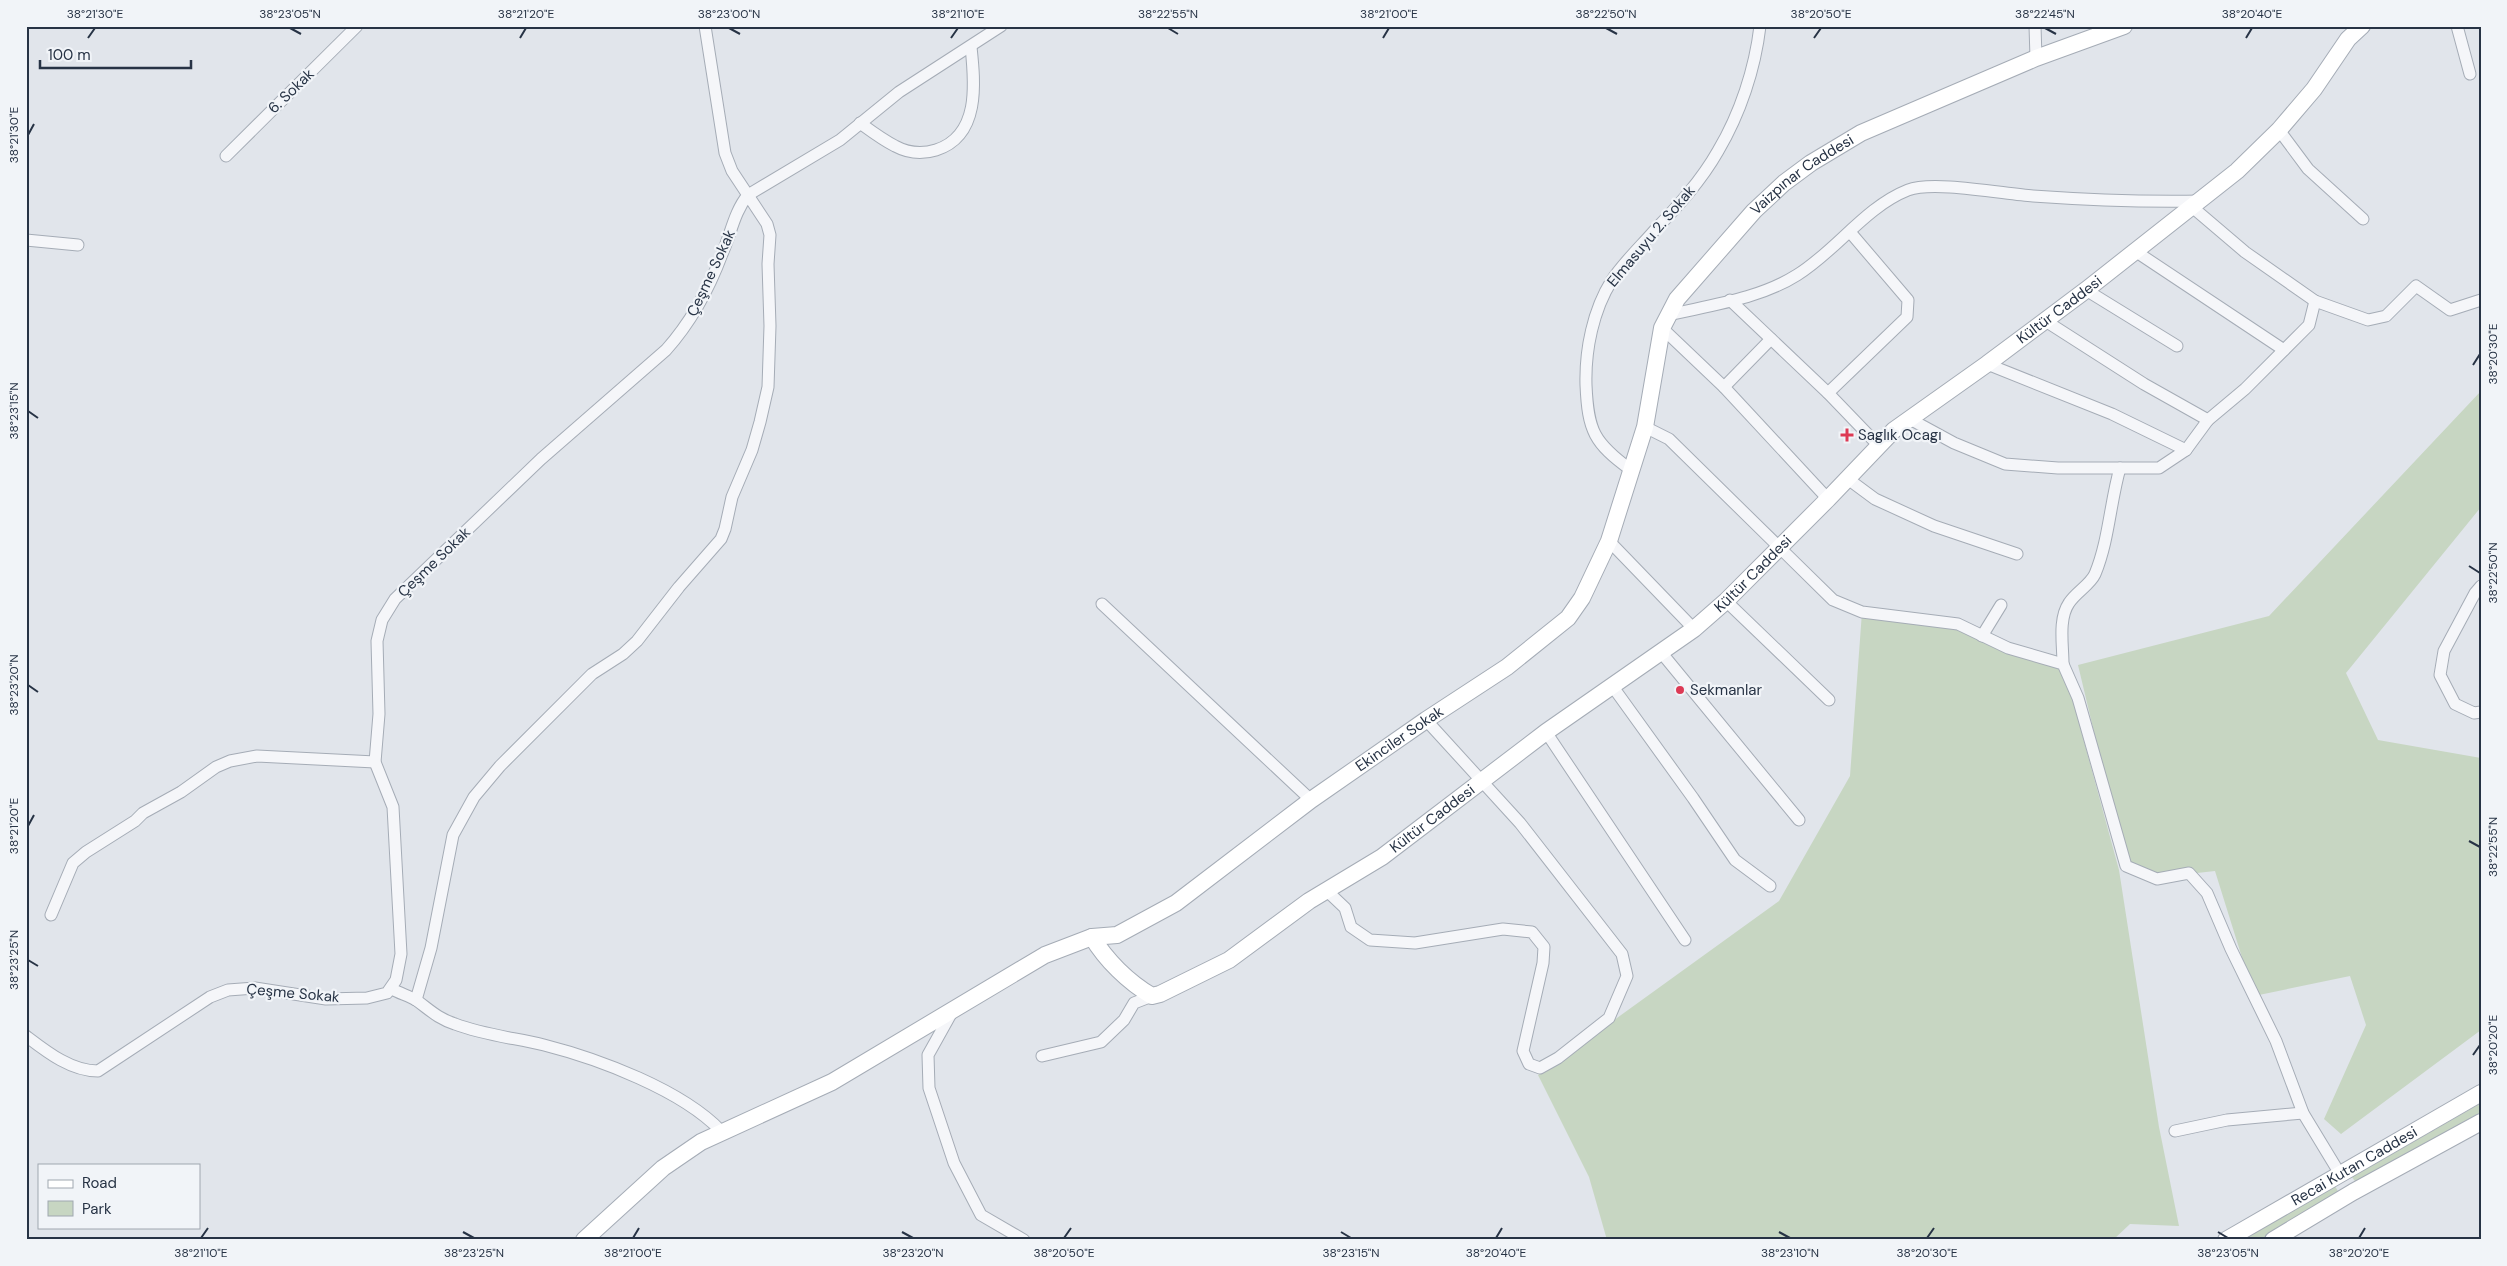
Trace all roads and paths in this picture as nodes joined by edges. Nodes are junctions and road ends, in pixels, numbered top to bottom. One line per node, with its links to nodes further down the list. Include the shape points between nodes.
1 (356, 26): 14 (street, 6. Sokak)
2 (705, 26): 15 (street, via 725,153)
3 (1001, 26): 9 (street)
4 (1760, 26): 40 (street, Elmasuyu 2. Sokak, via 1744,94 1719,150 1690,192 1613,279 1597,312 1586,376 1591,430 1612,455)
5 (2035, 26): 10 (street)
6 (2124, 26): 10 (street, Vaizpınar Caddesi)
7 (2362, 26): 13 (street, Kültür Caddesi, via 2348,39 2314,88)
8 (2457, 26): 11 (street)
9 (971, 47): 12 (street, via 911,83); 12 (street, via 973,99 965,127 951,144 931,152 906,150)
10 (2036, 58): 27 (street, Vaizpınar Caddesi, via 1861,133 1811,163 1754,211 1677,299)
11 (2470, 74)
12 (860, 123): 15 (street, via 817,155)
13 (2279, 130): 16 (street, Kültür Caddesi, via 2237,171); 17 (street, via 2308,169)
14 (226, 156)
15 (748, 195): 59 (street, Çeşme Sokak, via 740,206 719,263 683,330 666,350 541,459 395,599 382,620 377,641 379,714); 70 (street, via 767,224 770,235 768,387 752,450 732,497 721,539 637,641 592,674 500,766 474,797 453,835 431,948)
16 (2195, 204): 18 (street, via 2033,196 1941,187 1910,189 1881,206); 21 (street, Kültür Caddesi); 25 (street, via 2245,252)
17 (2363, 219)
18 (1850, 232): 23 (street, via 1799,274 1769,291); 33 (street, via 1908,300 1907,317)
19 (26, 240): 20 (street)
20 (78, 245)
21 (2135, 251): 22 (street, Kültür Caddesi); 30 (street)
22 (2086, 290): 26 (street, Kültür Caddesi); 29 (street)
23 (1730, 300): 27 (street); 28 (street)
24 (2481, 300): 25 (street, via 2450,310 2416,286 2386,316 2368,320)
25 (2316, 302): 30 (street, via 2309,325)
26 (2044, 320): 31 (street, Kültür Caddesi); 35 (street, via 2144,384)
27 (1665, 322): 32 (street); 36 (street, Vaizpınar Caddesi)
28 (1771, 339): 32 (street); 33 (street)
29 (2177, 346)
30 (2284, 350): 35 (street)
31 (1988, 364): 34 (street, Kültür Caddesi); 38 (street, via 2112,414)
32 (1724, 387): 42 (street)
33 (1828, 393): 37 (street)
34 (1908, 418): 37 (street, Kültür Caddesi); 39 (street, via 1954,443 2005,464)
35 (2208, 420): 38 (street)
36 (1645, 427): 40 (street, Vaizpınar Caddesi); 44 (street, via 1669,439)
37 (1879, 446): 41 (street, Kültür Caddesi)
38 (2186, 450): 39 (street, via 2159,468)
39 (2120, 468): 53 (street, via 2107,537 2094,577 2068,603 2062,628)
40 (1632, 470): 43 (street, Ekinciler Sokak)
41 (1848, 479): 42 (street, Kültür Caddesi); 45 (street, via 1875,500 1934,526)
42 (1828, 499): 44 (street, Kültür Caddesi)
43 (1609, 540): 50 (street); 57 (street, Ekinciler Sokak, via 1590,582 1568,618 1507,667)
44 (1778, 548): 47 (street, Kültür Caddesi); 51 (street, via 1833,600 1862,612 1958,624)
45 (2017, 554)
46 (2481, 586): 56 (street, via 2444,651 2440,675 2455,704 2474,713)
47 (1726, 601): 50 (street, Kültür Caddesi); 55 (street)
48 (1102, 604): 61 (street)
49 (2001, 605): 51 (street)
50 (1694, 629): 52 (street, Kültür Caddesi)
51 (1982, 636): 53 (street, via 2008,648)
52 (1660, 652): 54 (street, Kültür Caddesi); 62 (street)
53 (2063, 664): 75 (street, via 2078,698 2126,866 2157,879 2189,873 2208,893 2276,1041)
54 (1613, 687): 58 (street, Kültür Caddesi); 63 (street, via 1735,860)
55 (1829, 700)
56 (2481, 712)
57 (1426, 720): 60 (street); 61 (street, Ekinciler Sokak)
58 (1546, 732): 60 (street, Kültür Caddesi); 67 (street)
59 (375, 762): 65 (street, via 257,756 230,760 143,813 73,863); 68 (street, Çeşme Sokak, via 393,807 401,954)
60 (1481, 782): 64 (street, Kültür Caddesi, via 1382,857); 64 (street, via 1520,823 1622,954 1627,976 1608,1018 1558,1058 1540,1068 1529,1064 1523,1051 1543,963 1544,947 1532,932 1503,929 1415,943 1370,940 1350,927 1345,908)
61 (1311, 800): 66 (street, Ekinciler Sokak, via 1176,903 1117,935)
62 (1799, 820)
63 (1770, 886)
64 (1326, 890): 69 (street, Kültür Caddesi, via 1229,960)
65 (51, 916)
66 (1092, 937): 69 (street, via 1103,956); 71 (street, Ekinciler Sokak, via 1045,955)
67 (1685, 940)
68 (392, 989): 70 (street); 72 (street, Çeşme Sokak, via 367,998 326,999 255,988 228,990 210,997 98,1072 80,1070)
69 (1152, 996): 73 (street, via 1134,1003 1124,1020 1101,1042)
70 (416, 1000): 77 (street, via 426,1010 456,1024 546,1046 639,1079 691,1106)
71 (954, 1008): 77 (street, Ekinciler Sokak, via 832,1082); 81 (street, via 928,1055 930,1088 954,1163 980,1214)
72 (26, 1036)
73 (1042, 1056)
74 (2481, 1093): 79 (street, Recai Kutan Caddesi)
75 (2303, 1112): 78 (street, via 2227,1120); 79 (street)
76 (2481, 1122): 83 (street, Recai Kutan Caddesi)
77 (721, 1131): 80 (street, Ekinciler Sokak, via 663,1168)
78 (2175, 1131)
79 (2340, 1174): 82 (street, Recai Kutan Caddesi)
80 (584, 1240)
81 (1024, 1240)
82 (2226, 1240)
83 (2273, 1240)

